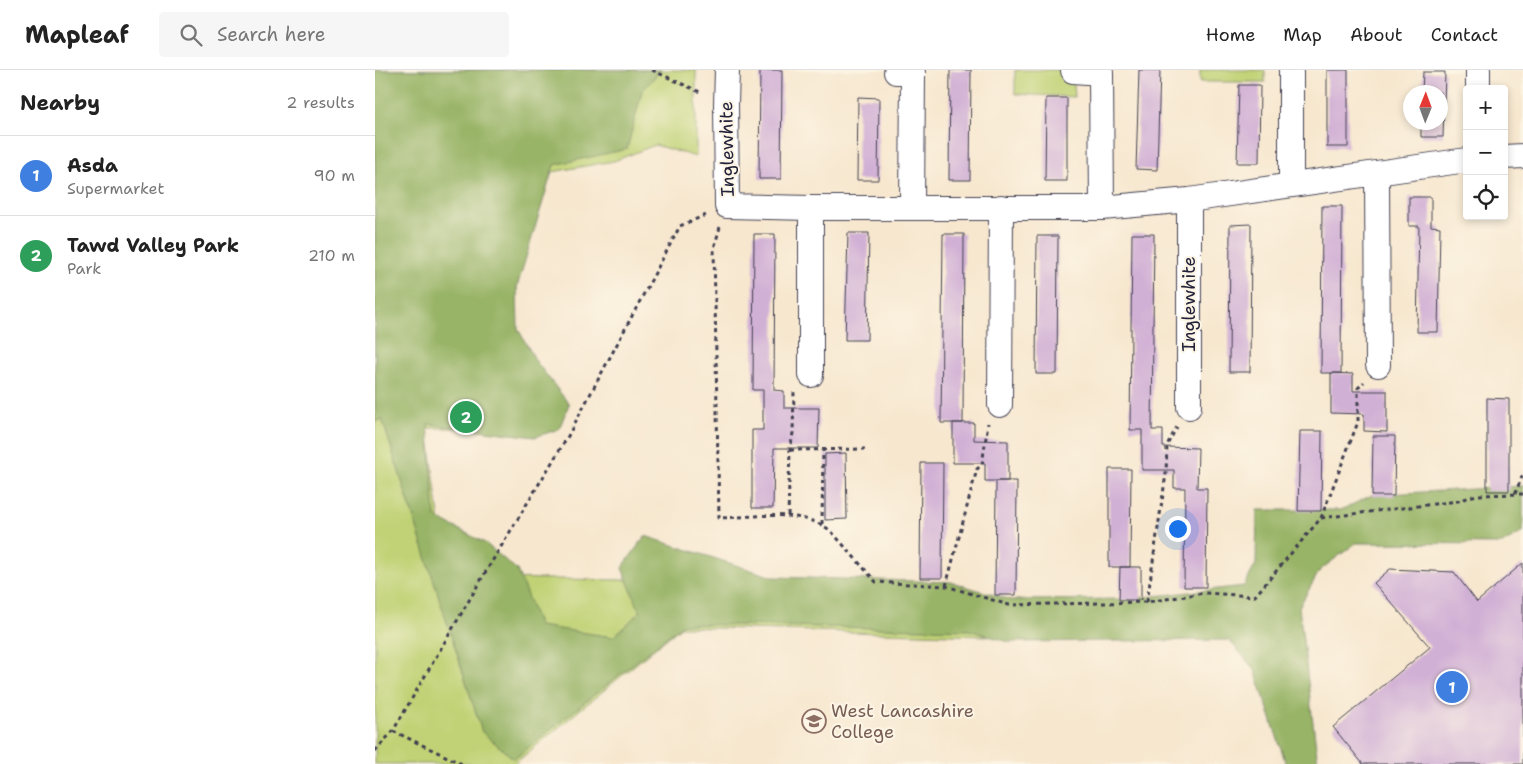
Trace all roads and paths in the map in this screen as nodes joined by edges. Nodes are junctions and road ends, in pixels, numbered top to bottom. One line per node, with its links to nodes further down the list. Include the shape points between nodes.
1 (652, 70): 8 (path)
2 (727, 70): 8 (street, Inglewhite)
3 (1291, 70): 13 (street)
4 (1477, 70): 7 (street)
5 (1073, 71): 19 (street, via 1101,73)
6 (897, 72): 18 (street, via 913,72)
7 (1479, 85)
8 (725, 104): 15 (street, Inglewhite)
9 (1523, 156): 10 (street)
10 (1508, 157)
11 (1463, 161): 12 (street, Inglewhite)
12 (1377, 173): 13 (street, Inglewhite); 20 (street)
13 (1291, 185): 14 (street, Inglewhite)
14 (1189, 200): 19 (street, Inglewhite); 23 (street, Inglewhite)
15 (727, 206): 17 (street, Inglewhite); 30 (path, via 713,248 719,518); 35 (path, via 680,226 568,436)
16 (1001, 207): 18 (street, Inglewhite); 19 (street, Inglewhite); 22 (street)
17 (811, 208): 18 (street, Inglewhite); 21 (street)
18 (912, 208)
19 (1102, 208)
20 (1378, 365): 31 (path, via 1358,388 1358,422)
21 (811, 375): 25 (path, via 794,388)
22 (1000, 405): 33 (path, via 989,411 982,465 977,469)
23 (1189, 407): 34 (path, via 1167,445 1166,474)
24 (865, 449): 26 (path)
25 (790, 450): 26 (path); 30 (path)
26 (823, 450): 32 (path)
27 (1523, 474): 28 (path)
28 (1515, 494): 29 (path); 31 (path, via 1476,496)
29 (1523, 494)
30 (788, 516): 32 (path)
31 (1321, 518): 34 (path, via 1255,596 1204,593)
32 (822, 524): 33 (path, via 876,582)
33 (946, 586): 34 (path, via 1009,605)
34 (1147, 602)
35 (393, 731): 36 (path); 37 (path)
36 (375, 751)
37 (462, 764)

